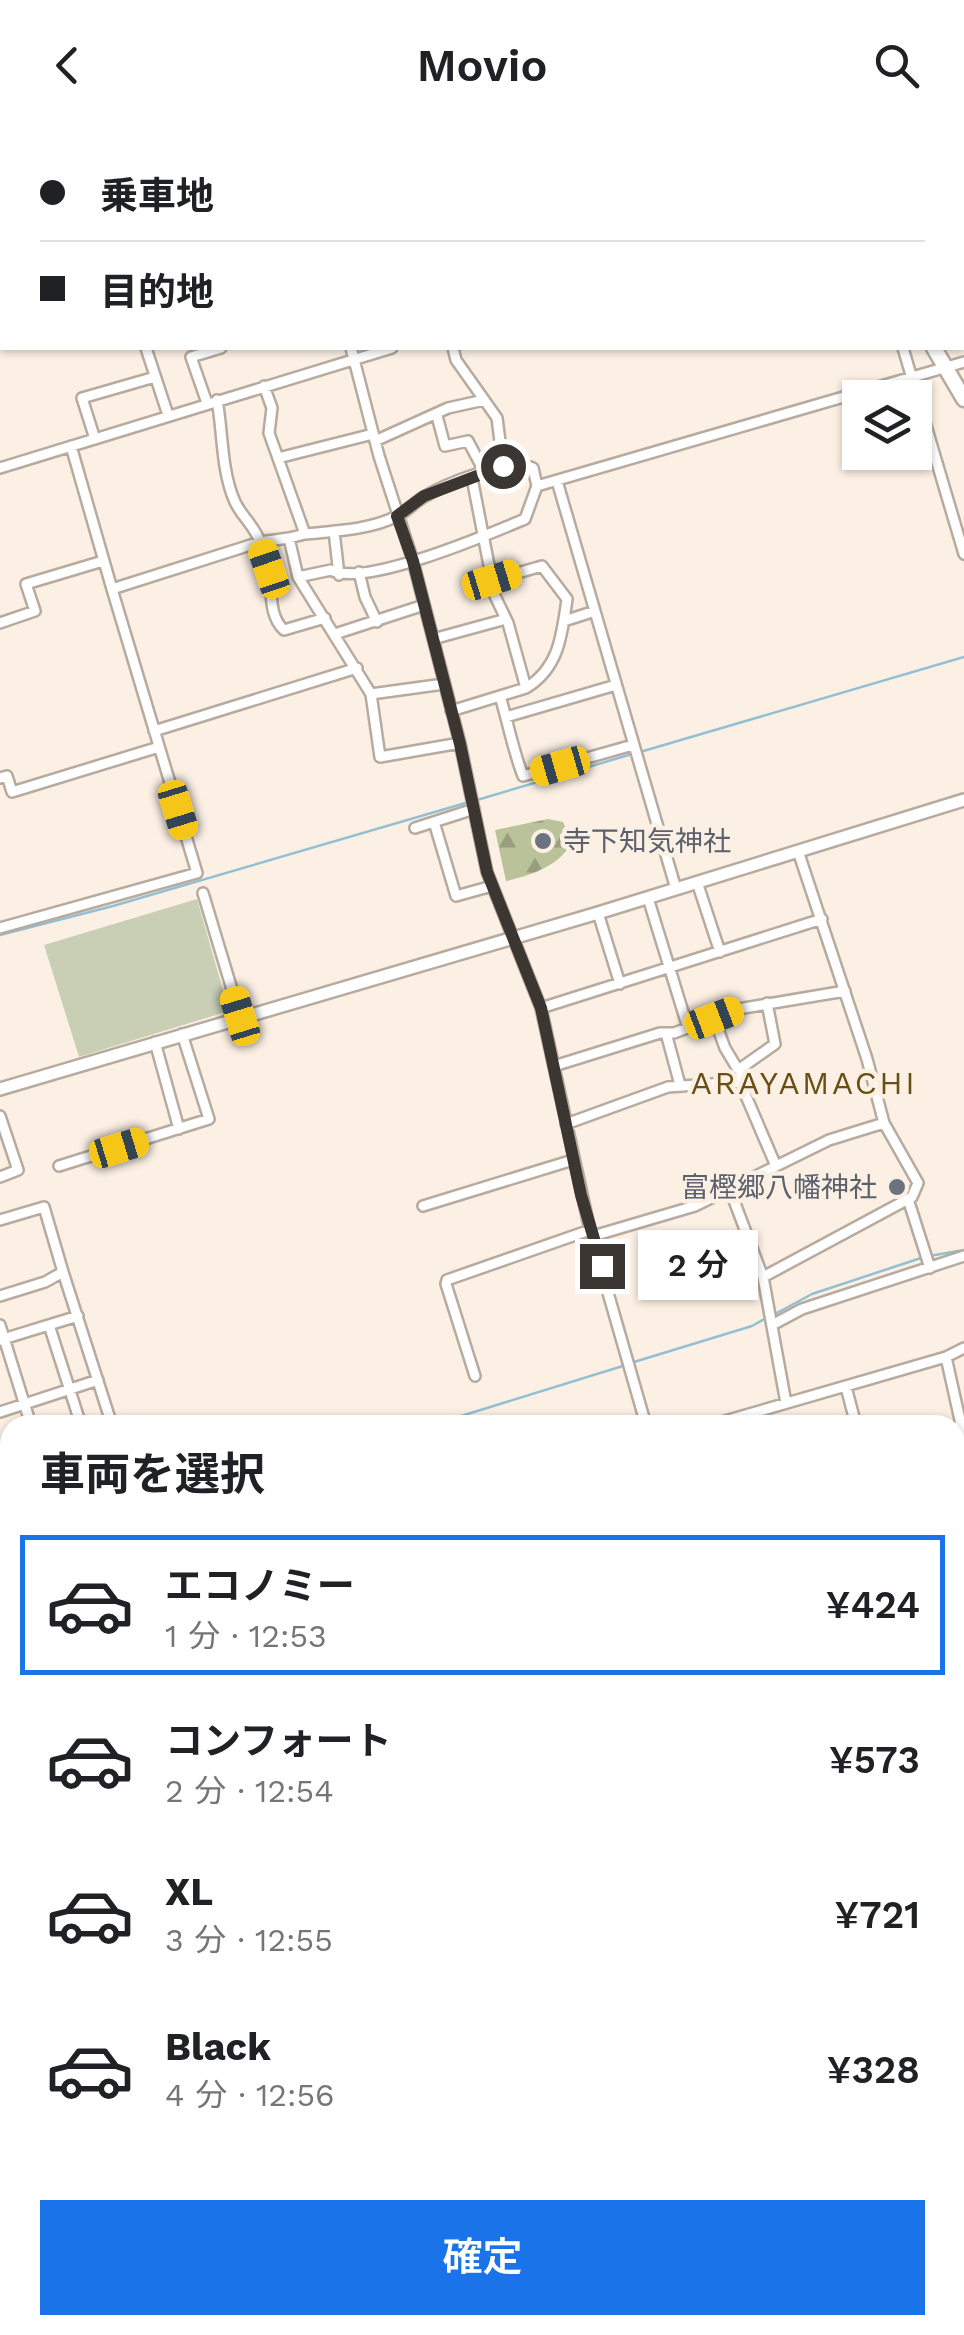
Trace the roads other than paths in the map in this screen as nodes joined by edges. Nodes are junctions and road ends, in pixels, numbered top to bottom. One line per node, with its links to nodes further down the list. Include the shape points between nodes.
1 (147, 350): 11 (street)
2 (352, 350): 8 (street)
3 (386, 350): 8 (street)
4 (454, 350): 15 (street)
5 (904, 350): 12 (street)
6 (935, 350): 10 (main road)
7 (190, 352): 16 (street)
8 (355, 360): 13 (street); 19 (street)
9 (964, 362): 10 (street)
10 (944, 368): 12 (street); 14 (main road)
11 (155, 376): 17 (street); 20 (street, via 82,398)
12 (911, 376): 27 (street); 35 (street)
13 (264, 386): 16 (street); 22 (street)
14 (964, 399)
15 (484, 400): 18 (street); 23 (street, via 498,418)
16 (212, 401): 17 (street); 34 (street, via 236,506)
17 (168, 415): 20 (street)
18 (437, 416): 19 (street); 25 (street, via 446,446 468,440)
19 (374, 438): 22 (street); 29 (street)
20 (95, 439): 21 (street)
21 (71, 446): 24 (street); 36 (street)
22 (278, 458): 31 (street)
23 (503, 466): 25 (street); 28 (street, via 533,468)
24 (0, 468)
25 (485, 473): 26 (street)
26 (472, 478): 29 (street, via 424,496); 32 (street)
27 (557, 480): 28 (street); 44 (street)
28 (536, 486): 32 (street, via 524,519)
29 (397, 516): 30 (street); 37 (street)
30 (334, 531): 31 (street); 39 (street)
31 (305, 534): 33 (street)
32 (484, 536): 37 (street); 41 (street)
33 (290, 538): 34 (street); 40 (street)
34 (260, 542): 42 (street); 45 (street, via 278,624 284,630)
35 (964, 554)
36 (103, 560): 42 (street); 49 (street, via 26,584 35,611)
37 (413, 561): 38 (street); 43 (street)
38 (359, 572): 39 (street); 48 (street)
39 (339, 575): 40 (street, via 331,570)
40 (298, 577): 45 (street)
41 (492, 580): 46 (street); 47 (street, via 542,566 567,600)
42 (112, 589): 60 (street)
43 (424, 605): 48 (street); 51 (street)
44 (595, 611): 47 (street); 54 (street)
45 (325, 618): 50 (street)
46 (506, 619): 51 (street); 55 (street)
47 (564, 620): 55 (street, via 560,649)
48 (377, 622): 50 (street)
49 (0, 623)
50 (335, 634): 52 (street)
51 (433, 638): 53 (street)
52 (357, 668): 56 (street); 60 (street)
53 (444, 684): 56 (street); 58 (street)
54 (616, 684): 59 (street); 63 (street)
55 (526, 688): 57 (street)
56 (372, 694): 61 (street, via 380,757)
57 (500, 696): 58 (street); 59 (street)
58 (451, 711): 61 (street)
59 (506, 717): 63 (street, via 523,776)
60 (154, 731): 62 (street)
61 (460, 744): 66 (street)
62 (159, 747): 64 (street, via 12,792 7,776); 77 (street, via 197,873)
63 (635, 751): 72 (street)
64 (0, 778)
65 (964, 800): 69 (street)
66 (474, 809): 67 (street); 71 (street)
67 (434, 822): 68 (street); 71 (street, via 456,896)
68 (415, 828)
69 (798, 851): 70 (street); 76 (street)
70 (698, 882): 72 (street); 79 (street)
71 (492, 886): 78 (street)
72 (676, 888): 74 (street)
73 (203, 893): 85 (street)
74 (648, 898): 75 (street); 80 (street)
75 (598, 912): 78 (street); 81 (street)
76 (822, 920): 79 (street); 82 (street)
77 (0, 928)
78 (515, 936): 84 (street); 85 (street)
79 (720, 952): 80 (street)
80 (670, 968): 81 (street); 87 (street)
81 (620, 984): 84 (street)
82 (845, 991): 83 (street); 97 (street)
83 (767, 1003): 86 (street); 92 (street, via 775,1044)
84 (541, 1008): 91 (street)
85 (240, 1016): 89 (street)
86 (714, 1018): 87 (street); 92 (street, via 724,1048)
87 (688, 1028): 88 (street)
88 (666, 1033): 91 (street); 94 (street)
89 (182, 1034): 90 (street); 99 (street, via 209,1120)
90 (155, 1042): 95 (street); 99 (street)
91 (554, 1066): 98 (street)
92 (741, 1068): 93 (street)
93 (740, 1082): 94 (street); 102 (street)
94 (680, 1085): 98 (street)
95 (0, 1089)
96 (0, 1116): 103 (street, via 18,1170)
97 (884, 1123): 102 (street); 105 (street, via 918,1183)
98 (566, 1124): 100 (street)
99 (179, 1129): 101 (street)
100 (573, 1160): 106 (street); 108 (street)
101 (58, 1166)
102 (776, 1166): 104 (street)
103 (0, 1177)
104 (730, 1190): 108 (street); 112 (street)
105 (908, 1200): 110 (street); 112 (street)
106 (422, 1206)
107 (0, 1220): 111 (street, via 44,1208)
108 (592, 1233): 121 (street, via 447,1280); 131 (street)
109 (964, 1256): 110 (street)
110 (930, 1267): 115 (street)
111 (63, 1272): 113 (street); 114 (street)
112 (763, 1277): 115 (street)
113 (0, 1294)
114 (78, 1316): 117 (street); 122 (street)
115 (771, 1319): 125 (street)
116 (0, 1324): 118 (street)
117 (48, 1325): 118 (street); 124 (street)
118 (2, 1339): 126 (street)
119 (964, 1348): 120 (street)
120 (946, 1357): 123 (street); 134 (street)
121 (475, 1376)
122 (98, 1380): 124 (street); 130 (street)
123 (846, 1388): 125 (street); 133 (street)
124 (70, 1390): 126 (street); 129 (street)
125 (786, 1403): 132 (street)
126 (25, 1404): 127 (street); 128 (street)
127 (0, 1412)
128 (29, 1415)
129 (78, 1415)
130 (109, 1415)
131 (643, 1415)
132 (745, 1415)
133 (853, 1415)
134 (959, 1415)

